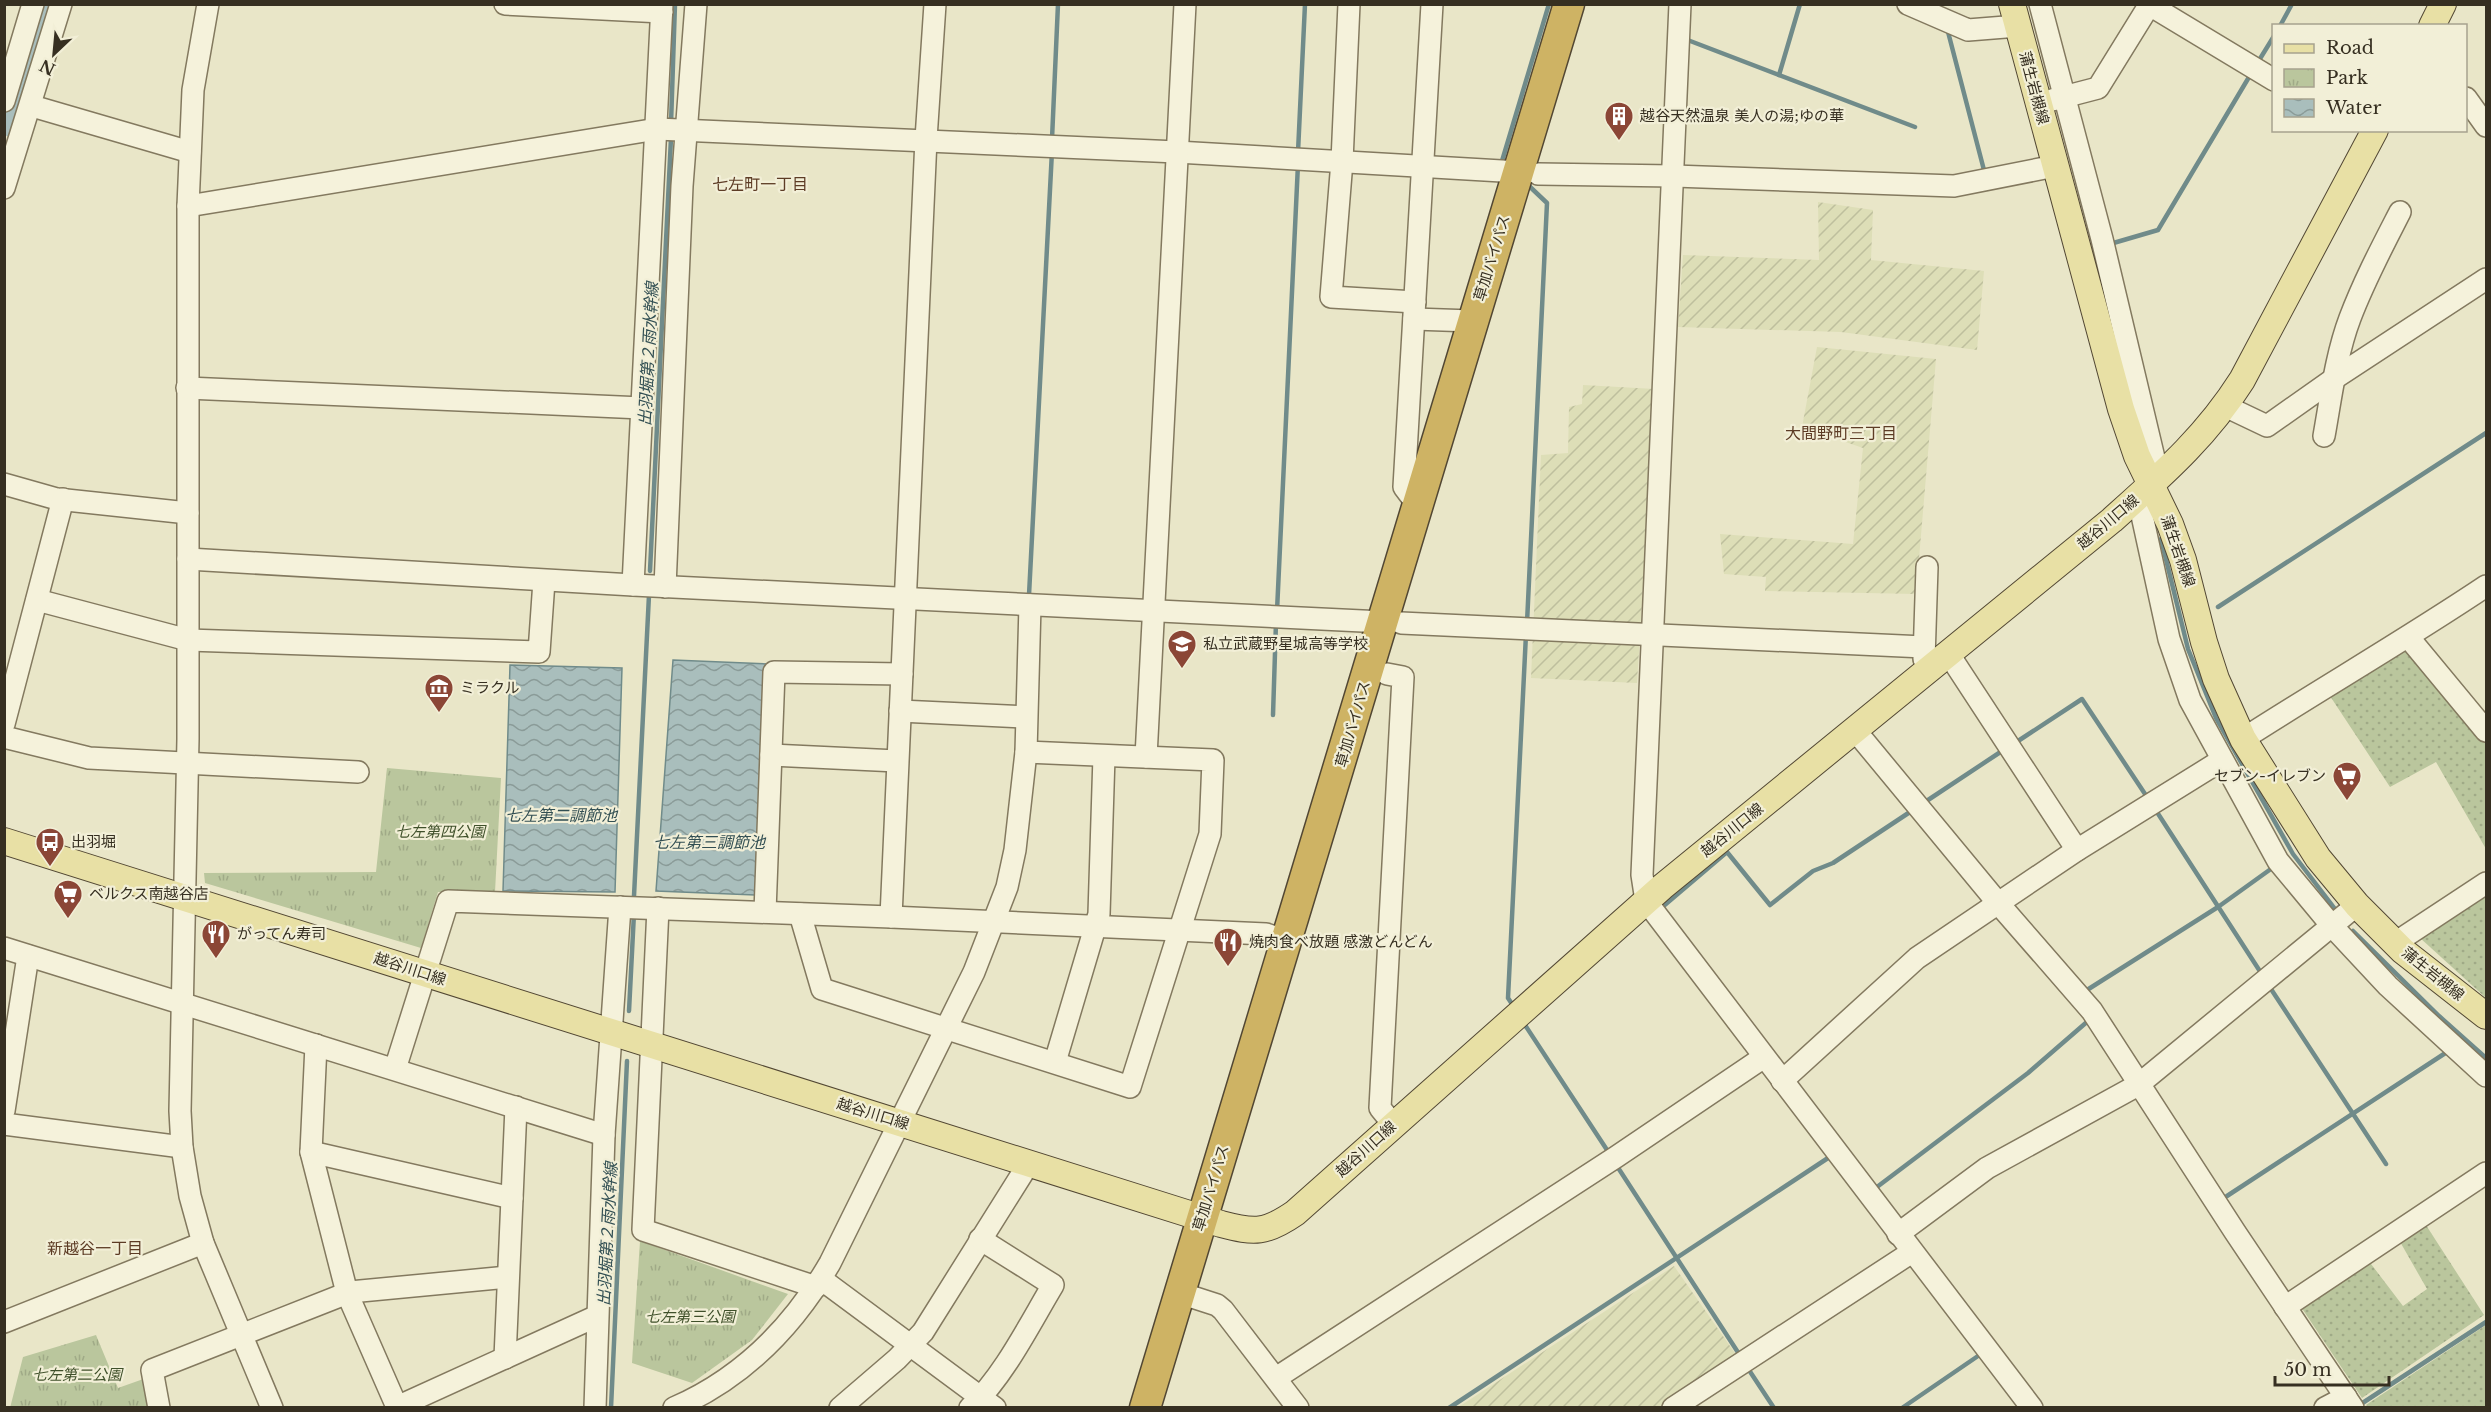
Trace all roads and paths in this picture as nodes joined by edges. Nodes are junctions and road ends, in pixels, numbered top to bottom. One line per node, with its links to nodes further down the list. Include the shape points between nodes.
1 (33, 4): 21 (street)
2 (62, 4): 25 (street)
3 (208, 4): 31 (street, via 193,90)
4 (505, 4): 17 (street)
5 (696, 4): 28 (street)
6 (935, 4): 30 (street)
7 (1185, 4): 32 (street)
8 (1349, 4): 33 (street)
9 (1432, 4): 34 (street)
10 (1569, 4): 36 (highway, 草加バイパス)
11 (1589, 4): 36 (highway, 草加バイパス)
12 (1680, 4): 37 (street)
13 (1908, 4): 18 (street, via 1968,30)
14 (2040, 4): 22 (street)
15 (2443, 4): 19 (main road)
16 (2149, 5): 20 (street); 22 (street, via 2098,88)
17 (662, 8): 27 (street)
18 (2015, 15): 24 (main road, 蒲生岩槻線)
19 (2433, 24)
20 (2272, 79)
21 (6, 91)
22 (2064, 97): 24 (street); 52 (street, via 2102,239)
23 (2467, 99): 26 (street)
24 (2038, 104): 35 (main road, 蒲生岩槻線)
25 (32, 106): 31 (street); 38 (street)
26 (2487, 126)
27 (657, 129): 28 (street); 39 (street); 47 (street)
28 (686, 130): 30 (street); 61 (street)
29 (2368, 133): 46 (main road, 越谷川口線, via 2262,344)
30 (926, 140): 32 (street); 62 (street)
31 (190, 152): 39 (street)
32 (1177, 152): 33 (street); 65 (street)
33 (1342, 161): 34 (street); 42 (street, via 1331,297)
34 (1423, 165): 36 (street); 42 (street)
35 (2055, 166): 37 (street, via 1953,186); 52 (main road, 蒲生岩槻線, via 2121,409)
36 (1529, 173): 37 (street); 43 (highway, 草加バイパス); 66 (highway, 草加バイパス)
37 (1674, 176): 67 (street)
38 (4, 188)
39 (188, 206): 45 (street)
40 (2400, 212): 44 (street, via 2349,320)
41 (2487, 279): 44 (street)
42 (1414, 311): 43 (street); 48 (street)
43 (1472, 321): 49 (highway, 草加バイパス)
44 (2334, 378): 46 (street, via 2267,426); 50 (street)
45 (187, 388): 47 (street); 55 (street)
46 (2225, 406): 52 (main road, 越谷川口線, via 2181,458)
47 (642, 408): 59 (street)
48 (1407, 421): 49 (street); 53 (street, via 1404,487)
49 (1439, 429): 53 (highway, 草加バイパス)
50 (2324, 436)
51 (4, 483): 54 (street)
52 (2150, 487): 70 (main road, 越谷川口線); 79 (main road, 蒲生岩槻線, via 2170,524 2216,679); 84 (street, via 2169,639 2190,700)
53 (1419, 498): 66 (highway, 草加バイパス)
54 (63, 499): 55 (street); 63 (street)
55 (188, 513): 56 (street)
56 (188, 559): 58 (street); 69 (street)
57 (1927, 567): 70 (street)
58 (544, 580): 59 (street); 69 (street, via 539,652)
59 (633, 585): 61 (street)
60 (2487, 586): 68 (street)
61 (665, 587): 62 (street)
62 (906, 599): 64 (street); 71 (street)
63 (38, 600): 69 (street); 75 (street)
64 (1030, 605): 65 (street); 74 (street)
65 (1154, 612): 66 (street); 83 (street)
66 (1392, 623): 67 (street); 72 (highway, 草加バイパス); 104 (highway, 草加バイパス)
67 (1651, 636): 70 (street); 92 (street, via 1642,875)
68 (2409, 638): 77 (street); 79 (street, via 2338,677)
69 (188, 640): 86 (street)
70 (1932, 657): 76 (main road, 越谷川口線); 89 (street)
71 (902, 674): 73 (street); 81 (street, via 774,672)
72 (1387, 675): 125 (street, via 1403,677 1380,1108); 132 (highway, 草加バイパス)
73 (900, 711): 74 (street); 85 (street)
74 (1026, 717): 80 (street)
75 (4, 724)
76 (1854, 729): 92 (main road, 越谷川口線); 93 (street)
77 (2487, 731)
78 (4, 736): 86 (street, via 89,758)
79 (2243, 739): 94 (main road, 蒲生岩槻線, via 2318,858)
80 (1026, 752): 82 (street); 100 (street, via 1015,850)
81 (771, 755): 85 (street); 97 (street)
82 (1104, 756): 83 (street); 102 (street)
83 (1146, 757): 103 (street, via 1213,760 1210,834)
84 (2222, 760): 89 (street); 101 (street, via 2278,861)
85 (897, 761): 99 (street)
86 (186, 763): 87 (street); 91 (street)
87 (358, 772)
88 (4, 841): 91 (main road, 越谷川口線)
89 (2077, 850): 93 (street)
90 (2487, 883): 105 (street)
91 (184, 896): 108 (main road, 越谷川口線); 109 (street)
92 (1646, 901): 115 (street); 125 (main road, 越谷川口線)
93 (1998, 903): 119 (street, via 1917,958); 120 (street, via 2092,1011)
94 (2357, 905): 101 (street); 105 (main road, 蒲生岩槻線)
95 (620, 907): 96 (street); 108 (street, via 448,901); 112 (street)
96 (657, 909): 97 (street); 114 (street)
97 (765, 912): 98 (street)
98 (800, 914): 99 (street); 111 (street, via 822,989)
99 (891, 917): 100 (street)
100 (995, 922): 102 (street); 111 (street)
101 (2332, 926): 118 (street, via 2388,987); 120 (street)
102 (1096, 927): 103 (street); 116 (street)
103 (1179, 930): 104 (street, via 1266,934); 116 (street, via 1130,1087)
104 (1287, 941): 132 (highway, 草加バイパス)
105 (2395, 943): 110 (main road, 蒲生岩槻線)
106 (4, 948): 107 (street)
107 (28, 956): 109 (street); 122 (street)
108 (425, 974): 112 (main road, 越谷川口線); 117 (street)
109 (182, 1002): 113 (street); 127 (street)
110 (2487, 1016)
111 (946, 1028): 116 (street); 123 (street)
112 (611, 1032): 114 (main road, 越谷川口線); 126 (street)
113 (316, 1045): 117 (street); 128 (street)
114 (652, 1045): 123 (main road, 越谷川口線); 138 (street, via 643,1230)
115 (1764, 1057): 119 (street); 147 (street)
116 (1055, 1062)
117 (395, 1069): 121 (street)
118 (2487, 1076)
119 (1782, 1081): 133 (street)
120 (2138, 1085): 133 (street, via 1987,1168); 141 (street)
121 (516, 1107): 126 (street); 131 (street)
122 (4, 1110)
123 (899, 1122): 129 (main road, 越谷川口線); 138 (street)
124 (4, 1124): 127 (street)
125 (1393, 1124): 132 (main road, 越谷川口線, via 1278,1224 1253,1231)
126 (604, 1136): 142 (street)
127 (182, 1147): 135 (street)
128 (311, 1152): 131 (street); 139 (street)
129 (1029, 1163): 132 (main road, 越谷川口線); 134 (street)
130 (2487, 1173): 141 (street)
131 (512, 1198): 137 (street)
132 (1212, 1221): 140 (highway, 草加バイパス)
133 (1898, 1234): 136 (street)
134 (980, 1239): 145 (street); 150 (street, via 1053,1285)
135 (203, 1243): 143 (street); 144 (street)
136 (1912, 1252): 159 (street); 160 (street)
137 (508, 1277): 139 (street); 146 (street)
138 (818, 1283): 145 (street); 148 (street, via 780,1334)
139 (347, 1293): 144 (street); 146 (street, via 397,1407)
140 (1190, 1296): 147 (street, via 1223,1310); 156 (highway, 草加バイパス); 157 (highway, 草加バイパス)
141 (2285, 1307): 149 (street)
142 (597, 1316): 146 (street); 153 (street)
143 (4, 1322)
144 (242, 1336): 151 (street, via 152,1370); 152 (street)
145 (911, 1345): 150 (street); 155 (street)
146 (505, 1358)
147 (1276, 1378): 158 (street)
148 (701, 1402): 154 (street)
149 (2350, 1402): 161 (street)
150 (982, 1404)
151 (159, 1407)
152 (272, 1407)
153 (595, 1407)
154 (674, 1407)
155 (840, 1407)
156 (1145, 1407)
157 (1166, 1407)
158 (1298, 1407)
159 (1673, 1407)
160 (2032, 1407)
161 (2325, 1407)

